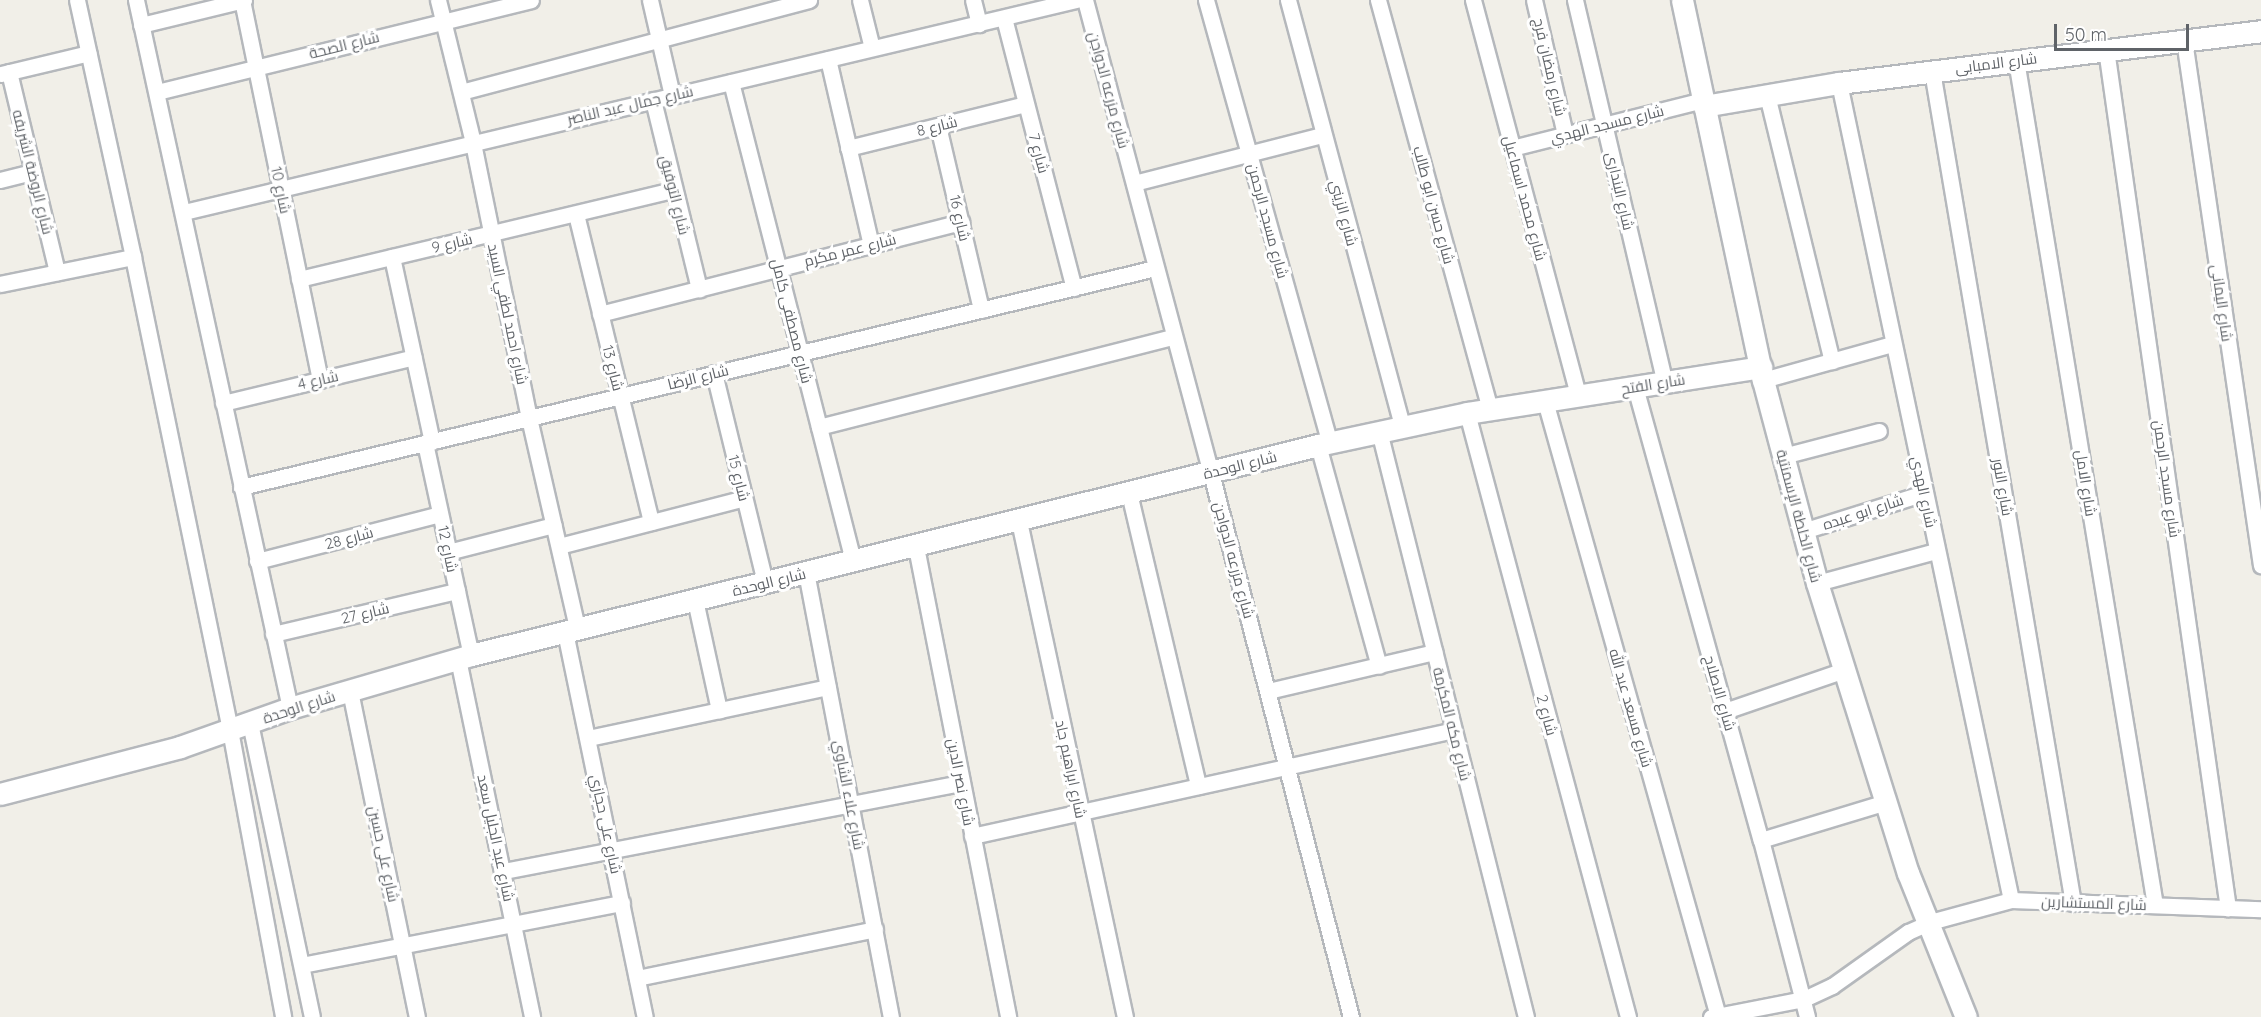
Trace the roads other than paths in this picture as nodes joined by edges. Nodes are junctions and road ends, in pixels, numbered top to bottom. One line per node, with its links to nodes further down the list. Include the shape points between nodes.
1 (77, 0): 28 (street)
2 (136, 0): 22 (street)
3 (243, 0): 22 (street); 31 (street, شارع 10)
4 (438, 0): 20 (street, شارع احمد لطفي السيد)
5 (531, 0): 20 (street, شارع الصحة)
6 (650, 0): 24 (street)
7 (809, 0): 24 (street)
8 (860, 0): 26 (street)
9 (973, 0): 21 (street)
10 (1076, 0): 19 (street, شارع جمال عبد الناصر)
11 (1085, 0): 53 (street, شارع مزرعه الدواجن)
12 (1206, 0): 50 (street, شارع مسجد الرحمن)
13 (1288, 0): 46 (street, شارع الزيني)
14 (1378, 0): 86 (street, شارع حسن ابو طالب)
15 (1473, 0): 49 (street, شارع محمد اسماعيل)
16 (1534, 0): 45 (street, شارع رمضان فرج)
17 (1575, 0): 43 (street, شارع البندارى)
18 (1682, 0): 41 (street, شارع الخلطة الإسمنتية)
19 (1004, 18): 21 (street, شارع جمال عبد الناصر); 42 (street, شارع 7)
20 (443, 21): 31 (street, شارع الصحة); 37 (street, شارع احمد لطفي السيد)
21 (979, 24): 26 (street, شارع جمال عبد الناصر)
22 (141, 25): 36 (street)
23 (2261, 31): 25 (street, شارع الامبابى)
24 (659, 39): 37 (street); 38 (street)
25 (2184, 40): 27 (street, شارع الامبابى); 112 (street, شارع اليمانى)
26 (872, 48): 29 (street, شارع جمال عبد الناصر)
27 (2106, 50): 30 (street, شارع الامبابى); 149 (street, شارع مسجد الرحمن)
28 (89, 53): 33 (street); 61 (street)
29 (828, 59): 34 (street, شارع جمال عبد الناصر); 48 (street)
30 (2016, 60): 32 (street, شارع الامبابى); 148 (street, شارع الامل)
31 (256, 67): 36 (street, شارع الصحة); 54 (street, شارع 10)
32 (1932, 71): 35 (street, شارع الامبابى); 147 (street, شارع النور)
33 (4, 73): 51 (street, شارع الروضة الشريفه)
34 (731, 82): 38 (street, شارع جمال عبد الناصر); 64 (street, شارع مصطفى كامل)
35 (1839, 83): 39 (street, شارع الامبابى); 73 (street, شارع الهدي)
36 (157, 92): 56 (street)
37 (461, 92): 47 (street, شارع احمد لطفي السيد)
38 (672, 95): 40 (street, شارع جمال عبد الناصر)
39 (1767, 95): 41 (street, شارع الامبابى); 76 (street)
40 (652, 100): 47 (street, شارع جمال عبد الناصر); 55 (street, شارع التوفيق)
41 (1704, 103): 43 (street, شارع مسجد الهدي); 78 (street, شارع الخلطة الإسمنتية)
42 (1026, 104): 44 (street, شارع 8); 68 (street, شارع 7)
43 (1605, 124): 45 (street, شارع مسجد الهدي); 80 (street, شارع البندارى)
44 (938, 126): 48 (street, شارع 8); 58 (street, شارع 16)
45 (1565, 134): 49 (street, شارع مسجد الهدي)
46 (1323, 135): 50 (street); 89 (street, شارع الزيني)
47 (473, 143): 54 (street, شارع جمال عبد الناصر); 59 (street, شارع احمد لطفي السيد)
48 (848, 148): 60 (street)
49 (1512, 148): 83 (street, شارع محمد اسماعيل)
50 (1250, 154): 53 (street); 94 (street, شارع مسجد الرحمن)
51 (33, 171): 52 (street); 65 (street, شارع الروضة الشريفه)
52 (0, 180)
53 (1134, 183): 63 (street, شارع مزرعه الدواجن)
54 (281, 188): 56 (street, شارع جمال عبد الناصر); 66 (street, شارع 10)
55 (674, 190): 57 (street, شارع 9); 69 (street, شارع التوفيق)
56 (184, 212): 85 (street)
57 (576, 214): 59 (street, شارع 9); 71 (street, شارع 13)
58 (961, 222): 60 (street, شارع عمر مكرم); 70 (street, شارع 16)
59 (492, 234): 62 (street, شارع 9); 88 (street, شارع احمد لطفي السيد)
60 (871, 245): 64 (street, شارع عمر مكرم)
61 (133, 257): 65 (street); 131 (street)
62 (392, 257): 66 (street, شارع 9); 75 (street, شارع 12)
63 (1155, 268): 68 (street, شارع الرضا); 72 (street, شارع مزرعه الدواجن)
64 (778, 269): 69 (street, شارع عمر مكرم); 74 (street, شارع مصطفى كامل)
65 (57, 272): 67 (street)
66 (299, 279): 79 (street, شارع 10)
67 (0, 284)
68 (1074, 288): 70 (street, شارع الرضا)
69 (699, 289): 71 (street, شارع عمر مكرم)
70 (981, 310): 74 (street, شارع الرضا)
71 (600, 314): 82 (street, شارع 13)
72 (1173, 337): 90 (street); 96 (street, شارع مزرعه الدواجن)
73 (1892, 344): 76 (street); 99 (street, شارع الهدي)
74 (800, 353): 77 (street, شارع الرضا); 90 (street, شارع مصطفى كامل)
75 (414, 357): 79 (street, شارع 4); 93 (street, شارع 12)
76 (1832, 362): 78 (street)
77 (714, 373): 82 (street, شارع الرضا); 100 (street, شارع 15)
78 (1762, 373): 80 (street, شارع الفتح); 95 (street, شارع الخلطة الإسمنتية)
79 (320, 380): 85 (street, شارع 4)
80 (1665, 383): 81 (street, شارع الفتح)
81 (1635, 387): 83 (street, شارع الفتح); 129 (street, شارع الاصلاح)
82 (620, 396): 88 (street, شارع الرضا); 103 (street, شارع 13)
83 (1578, 396): 84 (street, شارع الفتح)
84 (1545, 401): 86 (street, شارع الوحدة); 158 (street, شارع مسعد عبد الله)
85 (223, 403): 97 (street)
86 (1490, 409): 87 (street, شارع الوحدة)
87 (1467, 413): 89 (street, شارع الوحدة); 169 (street, شارع 2)
88 (529, 418): 93 (street, شارع الرضا); 104 (street, شارع احمد لطفي السيد)
89 (1402, 426): 91 (street, شارع الوحدة)
90 (819, 427): 110 (street, شارع مصطفى كامل)
91 (1379, 431): 94 (street, شارع الوحدة); 120 (street, شارع مكه المكرمة)
92 (1879, 431): 95 (street)
93 (428, 442): 97 (street, شارع الرضا); 101 (street, شارع 12)
94 (1324, 444): 96 (street, شارع الوحدة); 122 (street, شارع مسجد الرحمن)
95 (1783, 456): 105 (street, شارع الخلطة الإسمنتية)
96 (1211, 473): 98 (street, شارع الوحدة); 126 (street, شارع مزرعه الدواجن)
97 (241, 487): 111 (street)
98 (1129, 493): 102 (street, شارع الوحدة); 136 (street)
99 (1924, 493): 105 (street, شارع ابو عبده); 108 (street, شارع الهدي)
100 (744, 498): 103 (street); 114 (street, شارع 15)
101 (440, 514): 109 (street, شارع 12); 111 (street, شارع 28)
102 (1019, 521): 107 (street, شارع الوحدة); 140 (street, شارع ابراهيم جاد)
103 (651, 522): 106 (street)
104 (554, 525): 106 (street, شارع احمد لطفي السيد); 109 (street)
105 (1803, 531): 115 (street, شارع الخلطة الإسمنتية)
106 (559, 546): 118 (street, شارع احمد لطفي السيد)
107 (916, 547): 110 (street, شارع الوحدة); 135 (street, شارع نصر الدين)
108 (1936, 551): 115 (street); 145 (street, شارع الهدي)
109 (448, 552): 116 (street, شارع 12)
110 (853, 560): 113 (street, شارع الوحدة)
111 (257, 561): 119 (street)
112 (2261, 565)
113 (806, 572): 114 (street, شارع الوحدة); 124 (street, شارع علاء الشاوي)
114 (765, 583): 117 (street, شارع الوحدة)
115 (1817, 583): 123 (street, شارع الخلطة الإسمنتية)
116 (457, 591): 119 (street, شارع 27); 121 (street, شارع 12)
117 (695, 600): 118 (street, شارع الوحدة); 128 (street)
118 (571, 630): 121 (street, شارع الوحدة); 133 (street, شارع على حجازي)
119 (273, 634): 127 (street)
120 (1434, 652): 122 (street); 132 (street, شارع مكه المكرمة)
121 (465, 657): 125 (street, شارع الوحدة); 144 (street, شارع عبد الجليل سعد)
122 (1379, 666): 126 (street)
123 (1844, 670): 129 (street); 138 (street, شارع الخلطة الإسمنتية)
124 (828, 687): 128 (street); 139 (street, شارع علاء الشاوي)
125 (350, 691): 127 (street, شارع الوحدة); 154 (street, شارع على حسين)
126 (1268, 691): 134 (street, شارع مزرعه الدواجن)
127 (290, 708): 130 (street, شارع الوحدة)
128 (719, 710): 133 (street)
129 (1725, 711): 142 (street, شارع الاصلاح)
130 (250, 723): 131 (street, شارع الوحدة); 155 (street)
131 (230, 730): 137 (street, شارع الوحدة); 159 (street)
132 (1453, 730): 134 (street); 168 (street, شارع مكه المكرمة)
133 (588, 738): 143 (street, شارع على حجازي)
134 (1287, 766): 136 (street); 167 (street, شارع مزرعه الدواجن)
135 (962, 783): 139 (street); 141 (street, شارع نصر الدين)
136 (1198, 786): 140 (street)
137 (0, 794)
138 (1886, 802): 142 (street); 151 (street, شارع الخلطة الإسمنتية, via 1908,873)
139 (850, 805): 143 (street); 153 (street, شارع علاء الشاوي)
140 (1080, 812): 141 (street); 166 (street, شارع ابراهيم جاد)
141 (972, 836): 165 (street, شارع نصر الدين)
142 (1761, 840): 157 (street, شارع الاصلاح)
143 (611, 850): 144 (street); 146 (street, شارع على حجازي)
144 (504, 871): 152 (street, شارع عبد الجليل سعد)
145 (2011, 900): 147 (street, شارع المستشارين); 151 (street, شارع المستشارين)
146 (622, 903): 152 (street); 156 (street, شارع على حجازي)
147 (2073, 903): 148 (street, شارع المستشارين)
148 (2155, 905): 149 (street, شارع المستشارين)
149 (2228, 908): 150 (street, شارع المستشارين)
150 (2261, 909)
151 (1930, 922): 157 (street, شارع المستشارين, via 1908,932 1832,986); 171 (street, شارع الخلطة الإسمنتية)
152 (515, 923): 154 (street); 162 (street, شارع عبد الجليل سعد)
153 (874, 929): 156 (street); 164 (street, شارع علاء الشاوي)
154 (402, 944): 155 (street); 161 (street, شارع على حسين)
155 (302, 965): 160 (street)
156 (637, 978): 163 (street, شارع على حجازي)
157 (1803, 999): 158 (street, شارع المستشارين); 170 (street, شارع الاصلاح)
158 (1714, 1016)
159 (283, 1017)
160 (312, 1017)
161 (417, 1017)
162 (532, 1017)
163 (645, 1017)
164 (891, 1017)
165 (1008, 1017)
166 (1125, 1017)
167 (1351, 1017)
168 (1526, 1017)
169 (1628, 1017)
170 (1807, 1017)
171 (1966, 1017)

